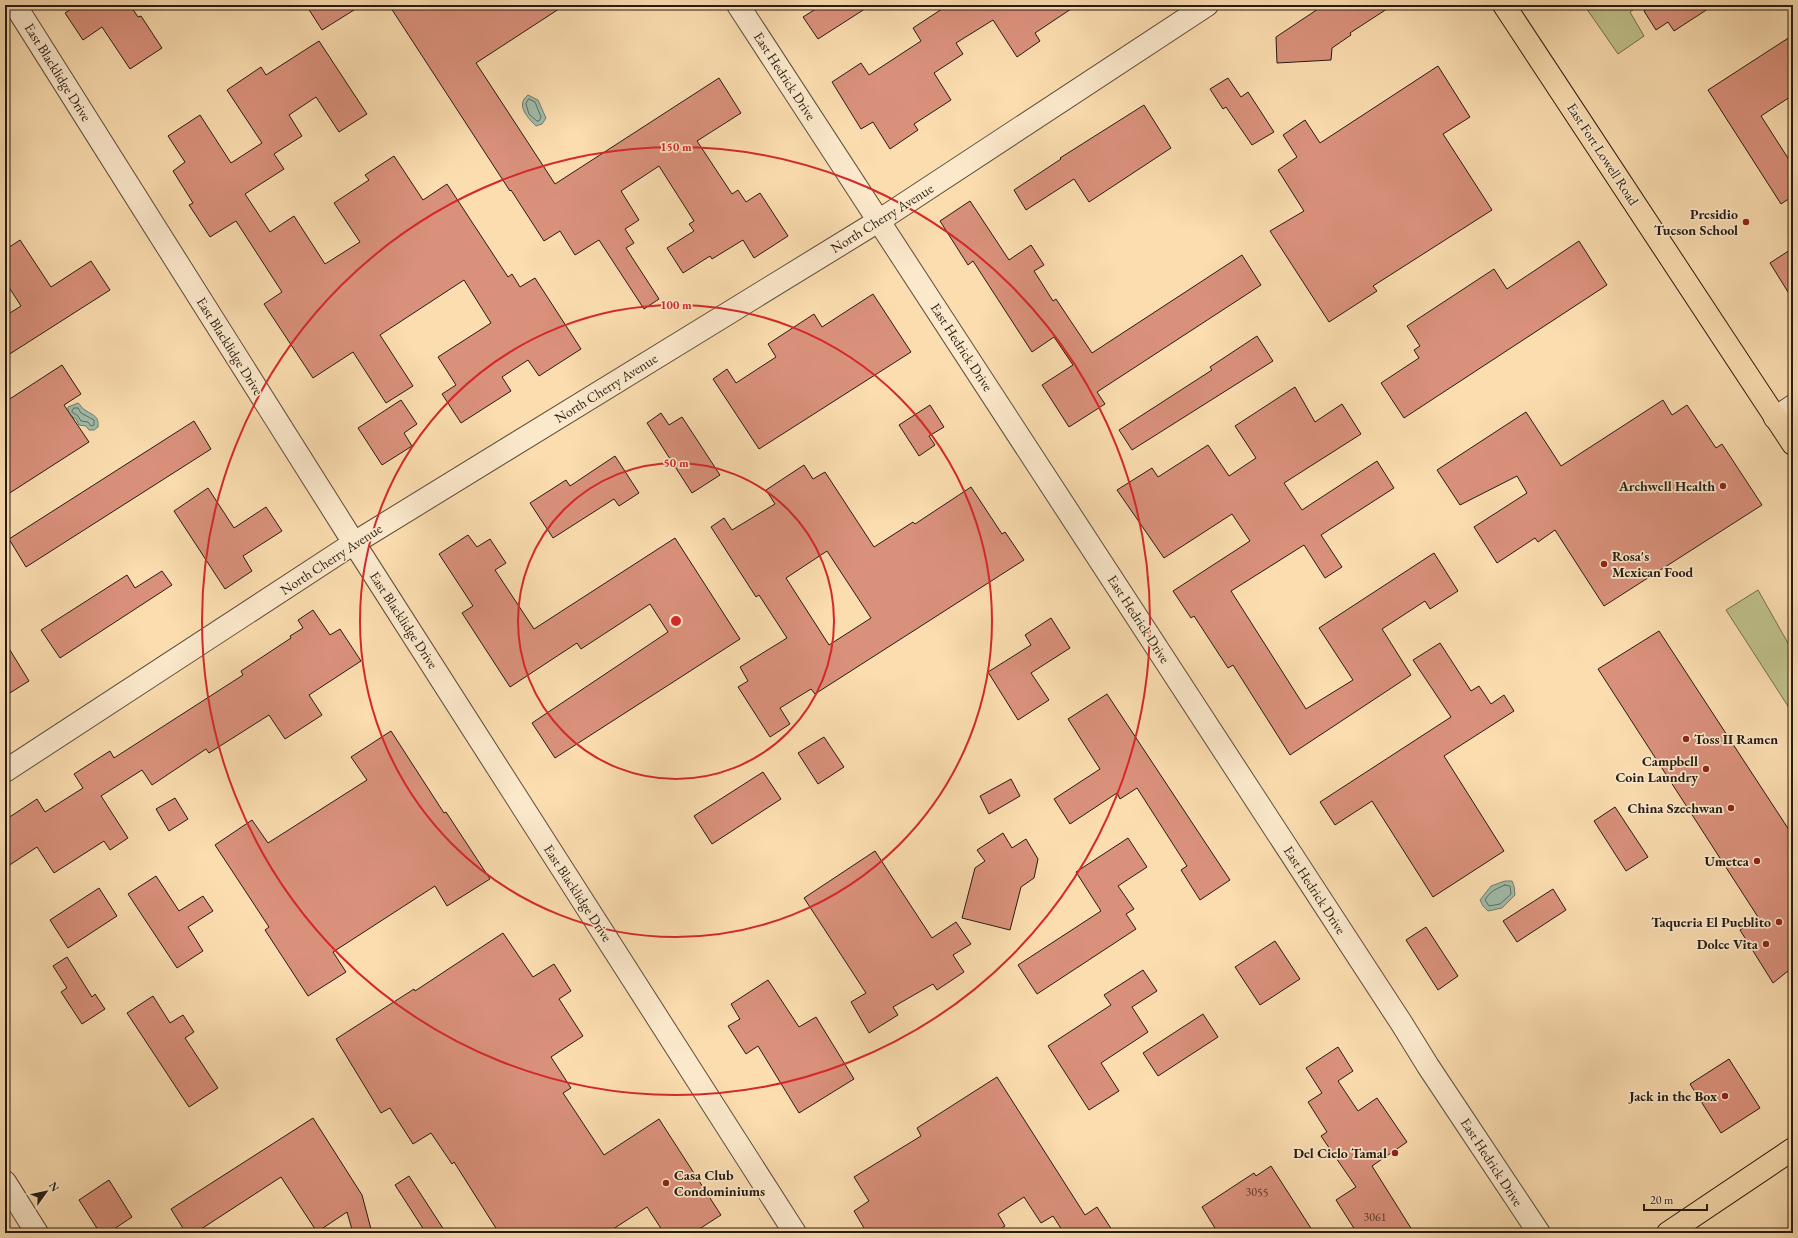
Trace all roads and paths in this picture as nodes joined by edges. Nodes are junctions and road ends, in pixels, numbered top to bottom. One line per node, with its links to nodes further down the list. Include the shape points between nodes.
1 (738, 5): 5 (street, East Hedrick Drive)
2 (1207, 5): 5 (street, North Cherry Avenue)
3 (1504, 5): 7 (main road, East Fort Lowell Road)
4 (13, 11): 9 (street, East Blacklidge Drive)
5 (880, 220): 9 (street, North Cherry Avenue); 15 (street, East Hedrick Drive)
6 (1793, 406): 7 (street)
7 (1775, 418): 8 (main road, East Fort Lowell Road)
8 (1793, 444)
9 (354, 543): 10 (street, North Cherry Avenue); 14 (street, East Blacklidge Drive)
10 (5, 771)
11 (1793, 1149): 16 (main road)
12 (5, 1182): 13 (street)
13 (37, 1233)
14 (795, 1233)
15 (1539, 1233)
16 (1668, 1233)

